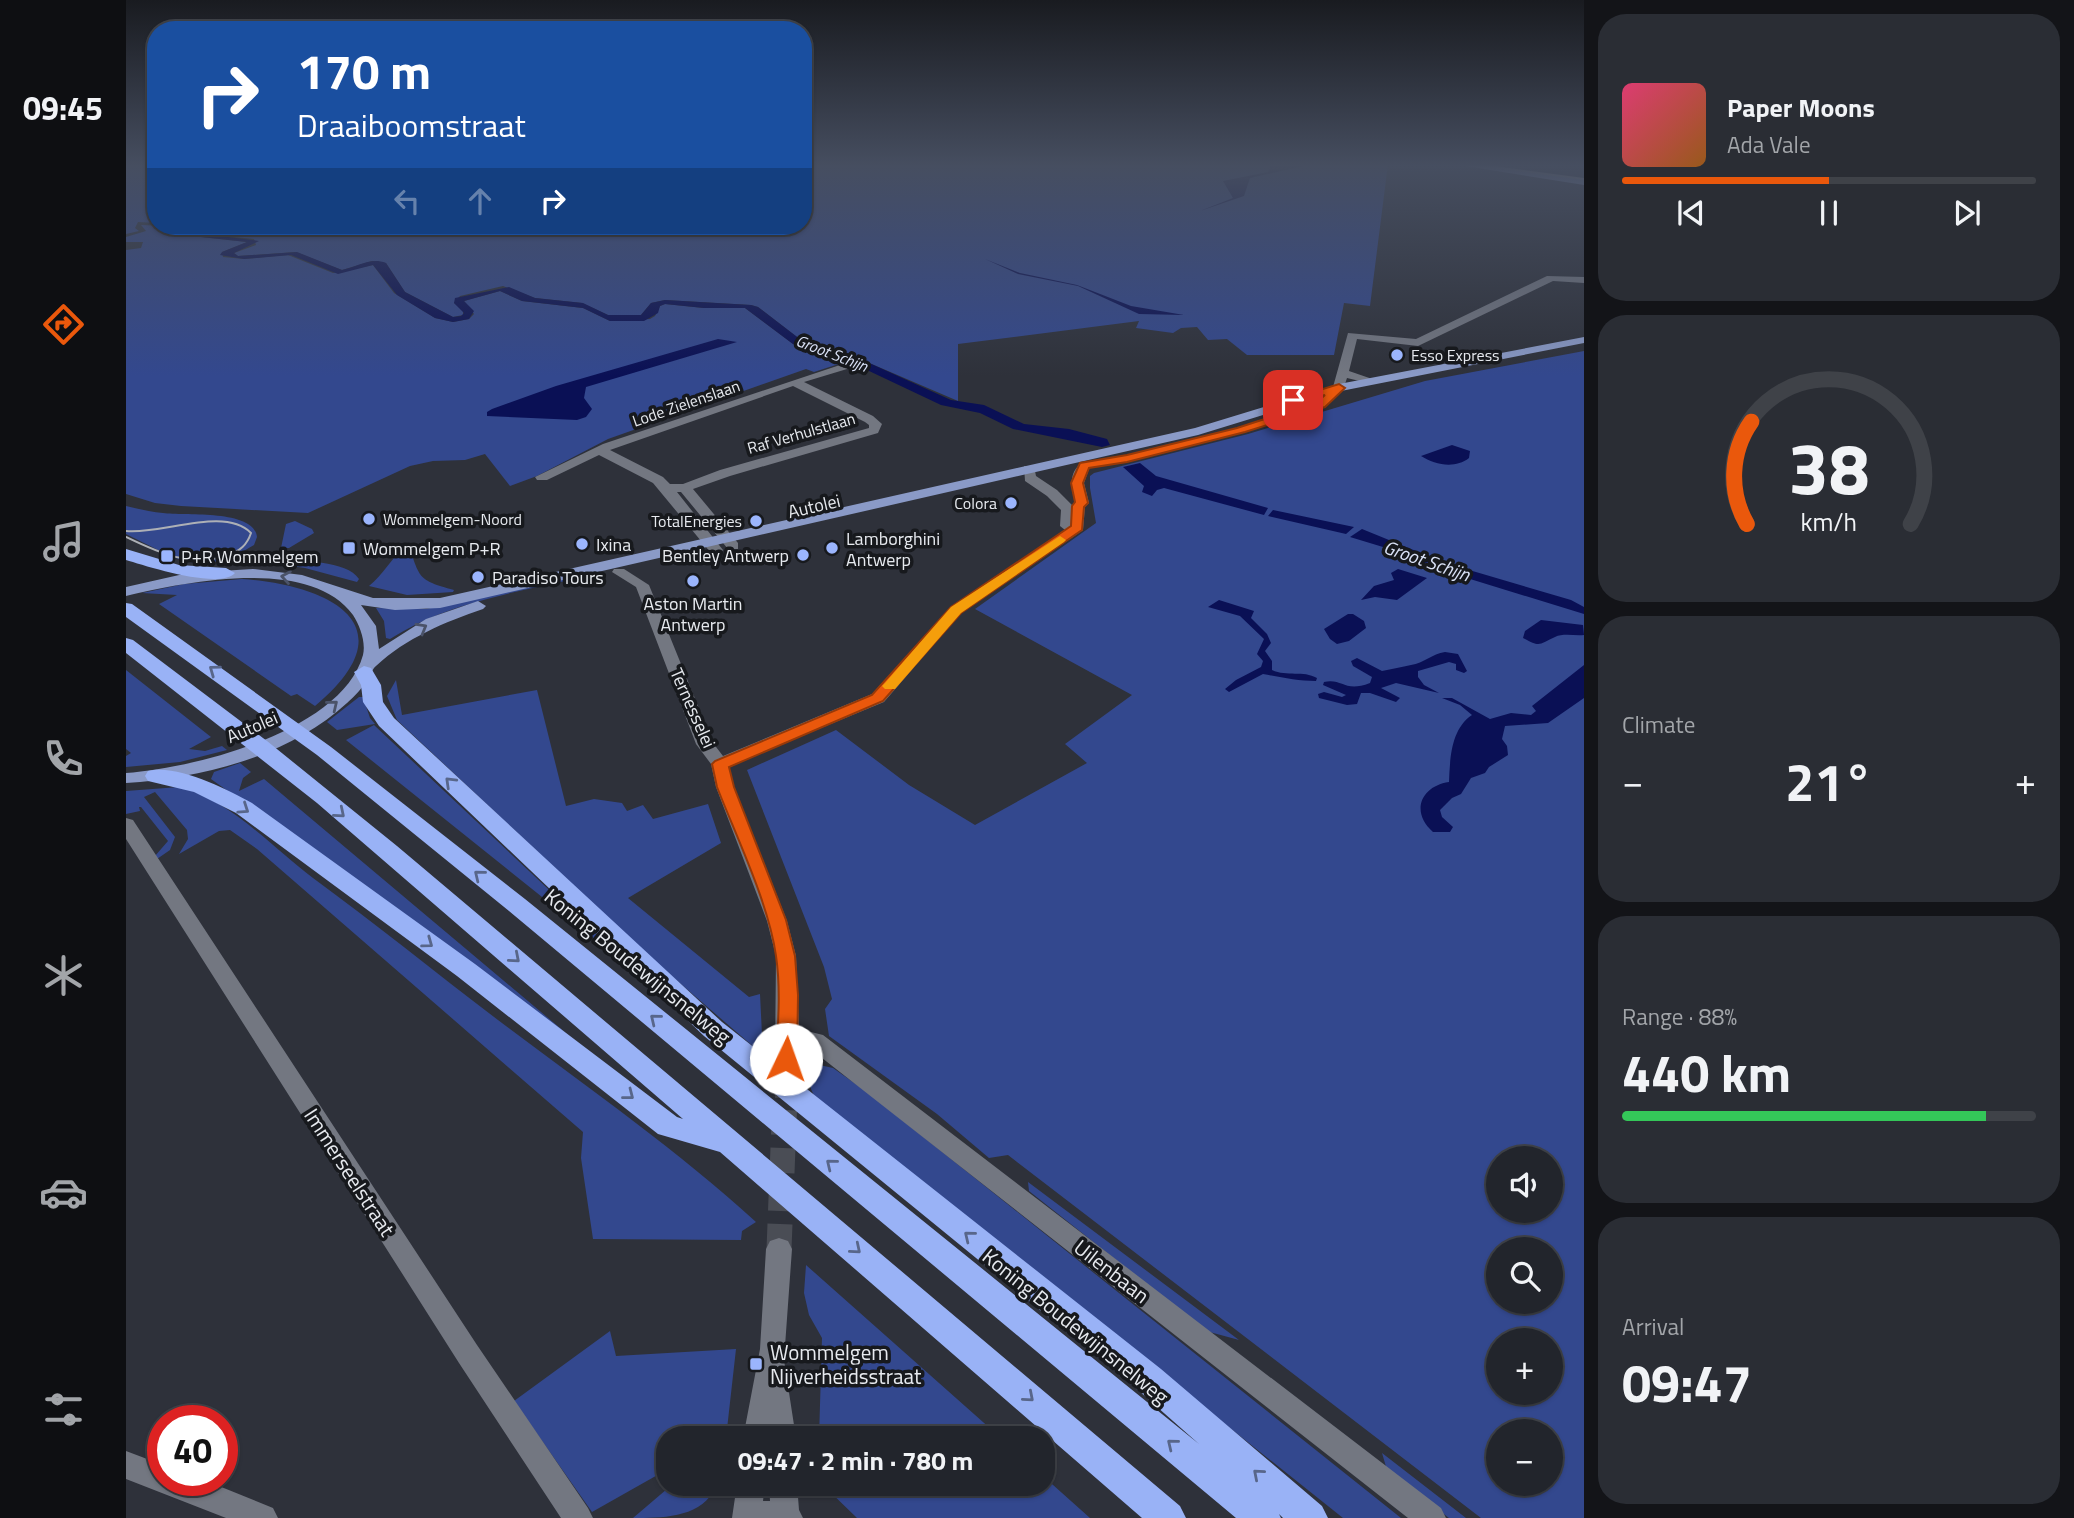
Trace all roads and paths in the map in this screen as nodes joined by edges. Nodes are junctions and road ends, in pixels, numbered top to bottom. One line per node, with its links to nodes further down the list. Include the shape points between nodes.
1 (1584, 280): 4 (street, via 1551,278 1418,343 1352,335)
2 (1584, 342): 5 (main road, Autolei); 8 (main road, Autolei, via 1419,377)
3 (844, 367): 6 (street, Lode Zielenslaan)
4 (1343, 373): 5 (street); 7 (street)
5 (1372, 381): 7 (main road, Autolei)
6 (794, 382): 9 (street, Lode Zielenslaan); 14 (street, Raf Verhulstlaan, via 869,419 876,424 873,430)
7 (1339, 388): 8 (street); 11 (main road, Autolei)
8 (1321, 404): 10 (main road, Autolei, via 1241,430)
9 (600, 450): 12 (street, Lode Zielenslaan); 13 (street)
10 (1084, 466): 11 (main road, Autolei); 15 (street, via 1077,483 1082,503)
11 (1034, 474): 15 (street); 16 (street, via 1068,509 1069,522); 17 (main road, Autolei)
12 (542, 477)
13 (667, 488): 14 (street); 17 (street)
14 (685, 488): 17 (street)
15 (1078, 506): 16 (street, via 1077,527)
16 (1058, 541): 26 (street, via 956,610 878,698)
17 (721, 544): 19 (main road, Autolei); 22 (main road, Autolei, via 440,603 389,606)
18 (126, 554): 20 (highway, via 177,570)
19 (619, 572): 25 (main road, Autolei, one-way to 19, via 442,617); 26 (street, Ternesselei, via 642,585 705,744)
20 (226, 573): 21 (main road, Autolei); 22 (main road, Autolei, one-way to 20, via 297,578)
21 (126, 592)
22 (347, 597): 25 (main road, Autolei, via 364,613 372,629 373,647)
23 (130, 610): 47 (highway, Koning Boudewijnsnelweg, one-way to 23, via 517,905 324,751)
24 (126, 644): 31 (highway, one-way to 31, via 234,726 476,925)
25 (366, 668): 27 (main road, Autolei, one-way to 25, via 230,759 274,742 331,708); 48 (highway, one-way to 25, via 1150,1380 713,1029 386,722 373,702)
26 (720, 764): 30 (street, Ternesselei, via 786,956)
27 (156, 776): 28 (main road, Autolei); 31 (highway, one-way to 31, via 188,780 244,808 668,1126)
28 (126, 778)
29 (126, 824): 43 (street, Immerseelstraat)
30 (787, 1047): 49 (street, Uilenbaan, via 815,1041)
31 (729, 1142): 46 (highway, one-way to 46)
32 (779, 1249): 33 (street)
33 (773, 1349): 34 (street); 35 (street)
34 (759, 1426)
35 (781, 1426)
36 (126, 1465): 37 (street)
37 (147, 1473)
38 (206, 1496): 42 (street)
39 (750, 1496): 44 (street)
40 (784, 1496): 41 (street)
41 (786, 1517): 45 (street)
42 (264, 1518)
43 (578, 1518)
44 (747, 1518)
45 (752, 1518)
46 (1168, 1518)
47 (1263, 1518)
48 (1310, 1518)
49 (1431, 1518)

